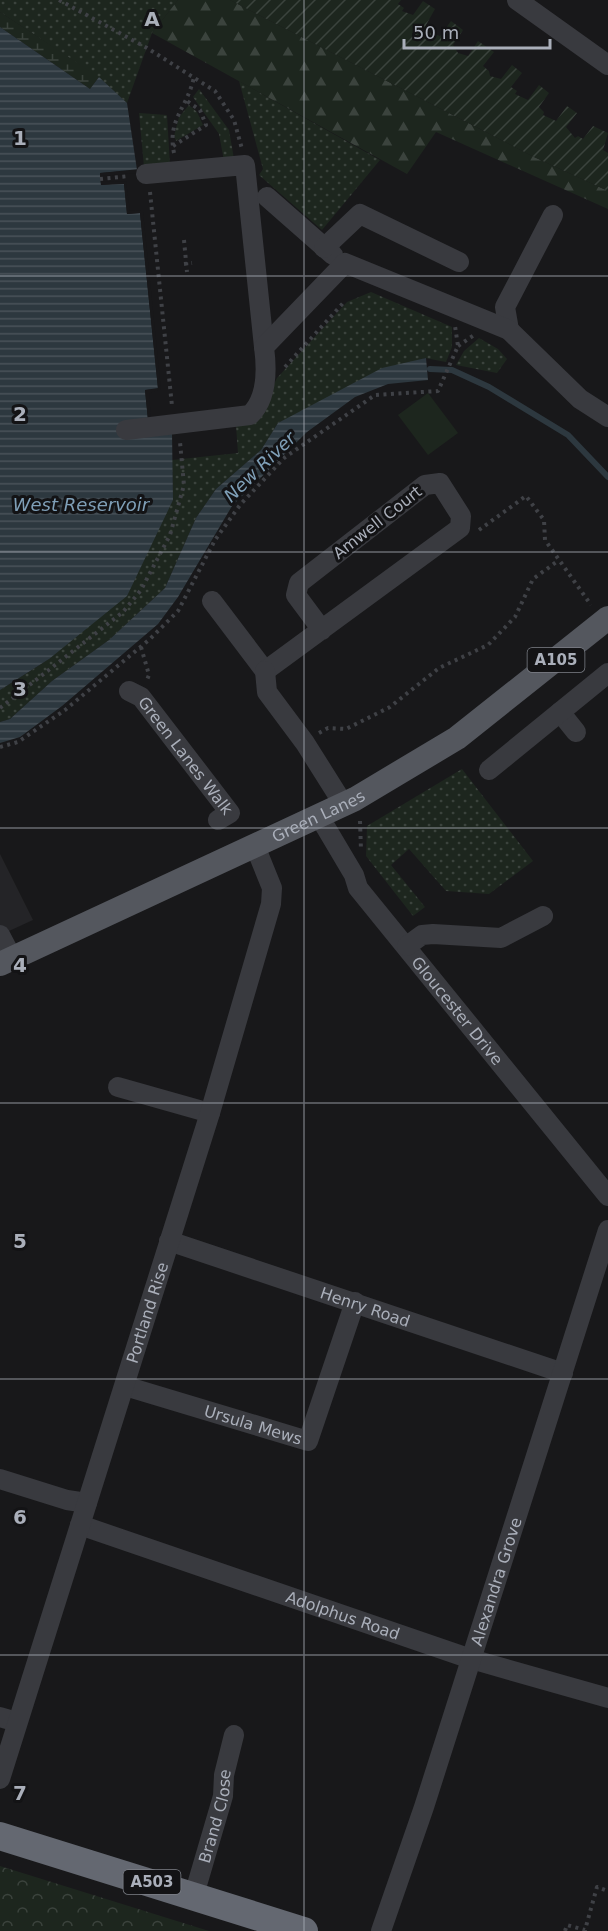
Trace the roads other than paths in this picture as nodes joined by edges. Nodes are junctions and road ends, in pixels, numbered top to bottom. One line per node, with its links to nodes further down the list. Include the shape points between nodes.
1 (517, 0): 2 (street)
2 (608, 65)
3 (147, 174): 10 (street, via 244,165)
4 (267, 197): 6 (street)
5 (553, 215): 9 (street, via 505,307)
6 (324, 248): 7 (street, via 360,214); 8 (street)
7 (459, 262)
8 (345, 263): 9 (street); 10 (street)
9 (509, 330): 11 (street, via 580,399)
10 (264, 347): 12 (street, via 267,370 261,396 250,415)
11 (608, 417)
12 (126, 430)
13 (212, 601): 16 (street)
14 (600, 612): 22 (main road, Green Lanes / A105, via 457,738)
15 (322, 630): 15 (street, Amwell Court, via 460,528 461,516 440,483 425,485 299,583 296,595); 16 (street, Amwell Court)
16 (266, 671): 22 (street, via 267,692)
17 (608, 673): 19 (street)
18 (135, 694): 24 (street, Green Lanes Walk, via 230,813)
19 (560, 712): 20 (street); 21 (street)
20 (576, 732)
21 (489, 770)
22 (352, 813): 23 (main road, Green Lanes / A105)
23 (319, 816): 25 (main road, Green Lanes / A105); 28 (street, Gloucester Drive, via 358,888)
24 (218, 820)
25 (255, 846): 29 (main road, Green Lanes / A105); 31 (street, Portland Rise, via 272,888 271,904)
26 (543, 916): 28 (street, via 501,938 433,934 422,935)
27 (0, 935): 29 (street)
28 (407, 946): 32 (street, Gloucester Drive)
29 (6, 961)
30 (118, 1087): 31 (street)
31 (210, 1113): 34 (street, Portland Rise)
32 (608, 1197)
33 (608, 1230): 36 (street, Alexandra Grove)
34 (169, 1241): 35 (street, Henry Road); 37 (street, Portland Rise)
35 (355, 1302): 36 (street, Henry Road); 37 (street, Ursula Mews, via 308,1441)
36 (563, 1373): 41 (street, Alexandra Grove)
37 (125, 1386): 39 (street, Portland Rise)
38 (0, 1479): 39 (street)
39 (87, 1503): 40 (street, Portland Rise)
40 (80, 1525): 41 (street, Adolphus Road); 43 (street, Portland Rise, via 28,1691)
41 (471, 1659): 42 (street, Adolphus Road); 49 (street, Alexandra Grove)
42 (608, 1698)
43 (9, 1719): 45 (street, Portland Rise)
44 (234, 1735): 47 (street, Brand Close, via 223,1796)
45 (0, 1779)
46 (0, 1836): 47 (highway, A503)
47 (194, 1895): 48 (highway, A503)
48 (304, 1931)
49 (381, 1931)

